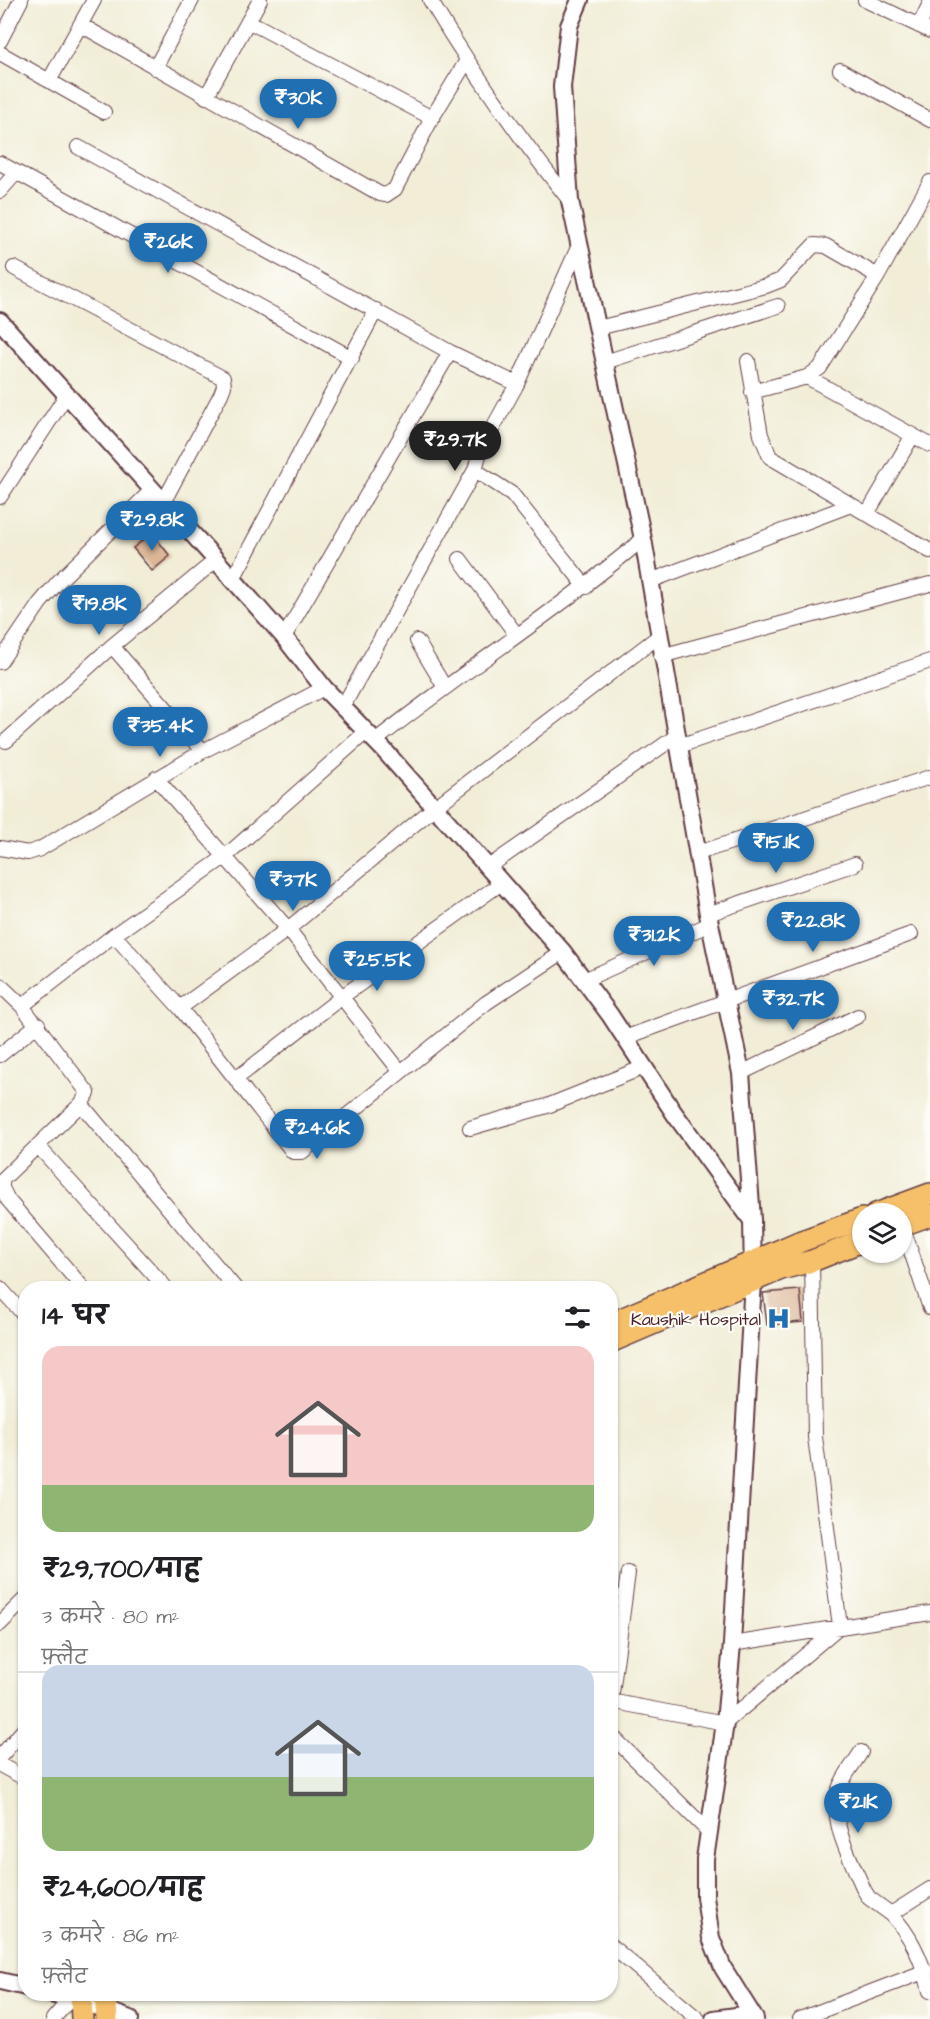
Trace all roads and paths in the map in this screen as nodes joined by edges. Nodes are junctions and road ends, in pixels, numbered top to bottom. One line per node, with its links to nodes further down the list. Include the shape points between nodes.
1 (21, 0): 12 (street)
2 (94, 0): 10 (street)
3 (192, 0): 15 (street)
4 (260, 0): 9 (street)
5 (430, 0): 14 (street)
6 (580, 0): 27 (street, via 569,26 562,87)
7 (865, 0): 11 (street)
8 (930, 3): 11 (street)
9 (248, 21): 18 (street); 20 (street)
10 (81, 25): 15 (street); 17 (street)
11 (924, 29)
12 (0, 41)
13 (0, 53): 17 (street)
14 (466, 62): 20 (street); 27 (street)
15 (155, 68): 18 (street)
16 (840, 70): 21 (street)
17 (50, 81): 19 (street)
18 (206, 97): 20 (street, via 386,195 395,189)
19 (105, 112)
20 (432, 118)
21 (930, 120)
22 (78, 147): 32 (street)
23 (0, 163): 24 (street)
24 (16, 173): 26 (street); 36 (street)
25 (928, 190): 30 (street)
26 (0, 191)
27 (570, 201): 28 (street)
28 (580, 243): 34 (street); 40 (street)
29 (14, 268): 46 (street, via 223,378 221,394)
30 (878, 276): 34 (street, via 826,246 814,245 789,273 766,286); 39 (street, via 829,357)
31 (778, 306): 38 (street)
32 (376, 310): 35 (street); 36 (street)
33 (0, 321): 42 (street)
34 (598, 328): 38 (street)
35 (450, 352): 40 (street); 60 (street)
36 (352, 358): 54 (street)
37 (748, 361): 41 (street)
38 (605, 362): 50 (street)
39 (807, 377): 41 (street); 43 (street)
40 (517, 384): 45 (street, via 480,451)
41 (752, 392): 48 (street, via 770,457)
42 (66, 394): 46 (street); 47 (street)
43 (913, 435): 44 (street); 49 (street)
44 (930, 445)
45 (474, 470): 57 (street, via 520,503); 68 (street)
46 (158, 495): 53 (street); 65 (street, via 58,582)
47 (0, 497)
48 (850, 505): 49 (street); 55 (street)
49 (867, 514): 51 (street)
50 (643, 539): 55 (street); 57 (street)
51 (930, 551)
52 (460, 559): 58 (street)
53 (216, 560): 54 (street); 62 (street)
54 (232, 580): 60 (street)
55 (650, 581): 59 (street)
56 (930, 584): 63 (street)
57 (586, 586): 58 (street)
58 (516, 634): 66 (street)
59 (659, 636): 63 (street); 75 (street)
60 (284, 637): 67 (street)
61 (417, 641): 66 (street)
62 (112, 646): 71 (street); 72 (street)
63 (661, 656): 70 (street)
64 (930, 661): 70 (street)
65 (0, 662)
66 (444, 686): 69 (street)
67 (324, 688): 68 (street); 72 (street)
68 (342, 708): 69 (street)
69 (370, 737): 75 (street); 78 (street)
70 (678, 740): 77 (street); 80 (street)
71 (6, 741)
72 (203, 751): 74 (street)
73 (930, 777): 77 (street)
74 (156, 778): 76 (street, via 40,849 28,853); 78 (street)
75 (435, 807): 80 (street); 83 (street)
76 (0, 848)
77 (698, 853): 82 (street)
78 (226, 856): 83 (street); 85 (street)
79 (855, 864): 82 (street)
80 (487, 868): 81 (street)
81 (500, 884): 86 (street); 89 (street)
82 (709, 919): 87 (street); 90 (street)
83 (288, 929): 89 (street); 92 (street)
84 (911, 934): 90 (street)
85 (114, 935): 91 (street); 92 (street)
86 (563, 952): 87 (street); 98 (street, via 486,1003)
87 (584, 980): 95 (street)
88 (0, 985): 91 (street)
89 (343, 996): 98 (street); 100 (street)
90 (727, 1003): 95 (street); 99 (street)
91 (22, 1006): 94 (street)
92 (180, 1008): 100 (street)
93 (858, 1016): 99 (street)
94 (38, 1024): 96 (street); 101 (street, via 86,1087 88,1093)
95 (624, 1038): 97 (street)
96 (0, 1055)
97 (642, 1068): 102 (street, via 547,1106); 107 (street)
98 (400, 1071): 100 (street, via 302,1152 288,1148)
99 (741, 1073): 107 (street)
100 (237, 1078)
101 (81, 1104): 103 (street); 116 (street)
102 (470, 1128)
103 (38, 1146): 114 (street, via 2,1180 2,1188); 115 (street)
104 (930, 1194): 105 (main road)
105 (906, 1203)
106 (930, 1215): 108 (main road)
107 (752, 1219): 113 (street)
108 (912, 1221)
109 (852, 1224): 113 (main road)
110 (852, 1245): 112 (main road)
111 (912, 1255): 119 (street)
112 (812, 1261): 113 (main road); 127 (street, via 815,1437)
113 (752, 1271): 120 (main road); 121 (main road); 128 (street)
114 (78, 1281)
115 (160, 1281)
116 (229, 1281)
117 (0, 1288): 118 (street)
118 (18, 1308)
119 (930, 1308)
120 (618, 1321)
121 (618, 1338)
122 (628, 1573): 125 (street)
123 (18, 1606): 126 (street)
124 (930, 1613): 127 (street)
125 (618, 1621)
126 (0, 1624)
127 (840, 1626): 128 (street); 130 (street)
128 (732, 1644): 130 (street)
129 (618, 1702): 130 (street)
130 (725, 1723): 137 (street)
131 (18, 1736): 134 (street)
132 (618, 1742): 137 (street)
133 (861, 1752): 139 (street, via 838,1791 836,1811 864,1890)
134 (0, 1757)
135 (0, 1765): 136 (street)
136 (18, 1775)
137 (709, 1832): 147 (street, via 705,1897 711,1938 723,1968)
138 (930, 1889): 139 (street)
139 (891, 1914): 141 (street, via 909,1936)
140 (618, 1952): 150 (street)
141 (926, 1971): 144 (street); 152 (street)
142 (0, 1981): 143 (street)
143 (18, 1985)
144 (930, 1991)
145 (79, 2003): 146 (street); 148 (street)
146 (106, 2008): 149 (street)
147 (753, 2017): 151 (street)
148 (53, 2019)
149 (130, 2019)
150 (698, 2019)
151 (714, 2019)
152 (800, 2019)

